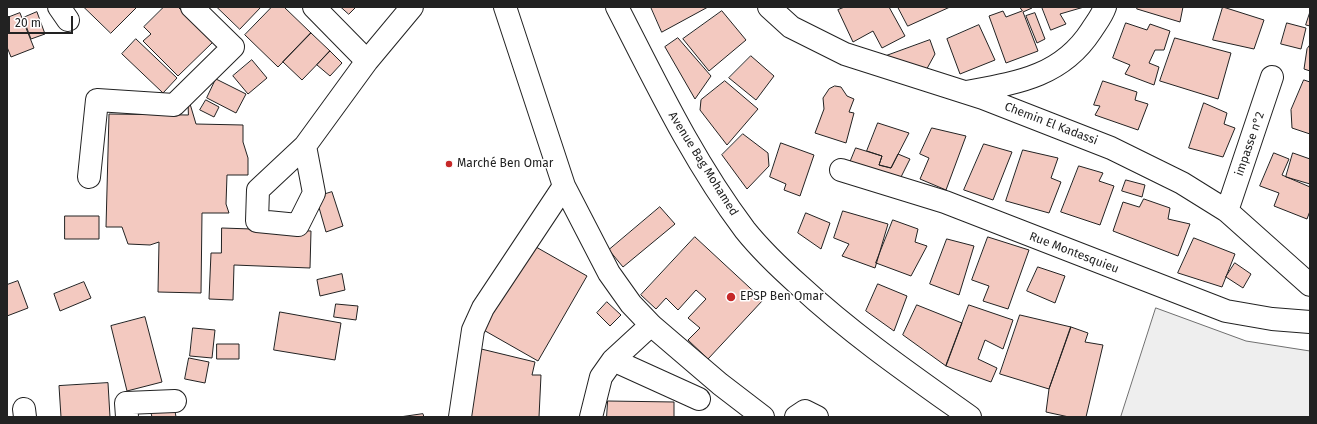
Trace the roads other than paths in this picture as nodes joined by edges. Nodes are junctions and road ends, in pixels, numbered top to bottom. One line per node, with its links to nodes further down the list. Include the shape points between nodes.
1 (192, 7): 13 (street, via 233,47 174,105 97,100)
2 (314, 7): 8 (street)
3 (412, 7): 8 (street)
4 (505, 7): 14 (street)
5 (617, 7): 29 (street, Avenue Bag Mohamed, via 683,135 718,192 746,231 779,268 825,310 868,345)
6 (1105, 7): 10 (street, via 1081,47 1054,68 1015,83)
7 (774, 8): 10 (street, Chemin El Kadassi, via 791,26 845,54)
8 (367, 61): 11 (street)
9 (1272, 77): 15 (street, impasse n°2)
10 (963, 93): 15 (street, Chemin El Kadassi, via 983,98 1111,148 1182,183)
11 (306, 146)
12 (841, 170): 17 (street, Rue Montesquieu, via 944,202 1226,311)
13 (89, 177)
14 (564, 186): 18 (street, via 609,273 631,304); 24 (street, via 483,308 472,330)
15 (1227, 211): 16 (street, Chemin El Kadassi)
16 (1310, 285)
17 (1310, 322)
18 (651, 325): 19 (street); 20 (street)
19 (613, 360): 22 (street); 25 (street, via 601,377)
20 (720, 384): 22 (street); 26 (street)
21 (175, 401): 23 (street, via 126,403)
22 (698, 408)
23 (127, 417)
24 (460, 417)
25 (591, 417)
26 (763, 417)
27 (796, 417): 28 (street, via 805,411)
28 (817, 417)
29 (970, 417)

